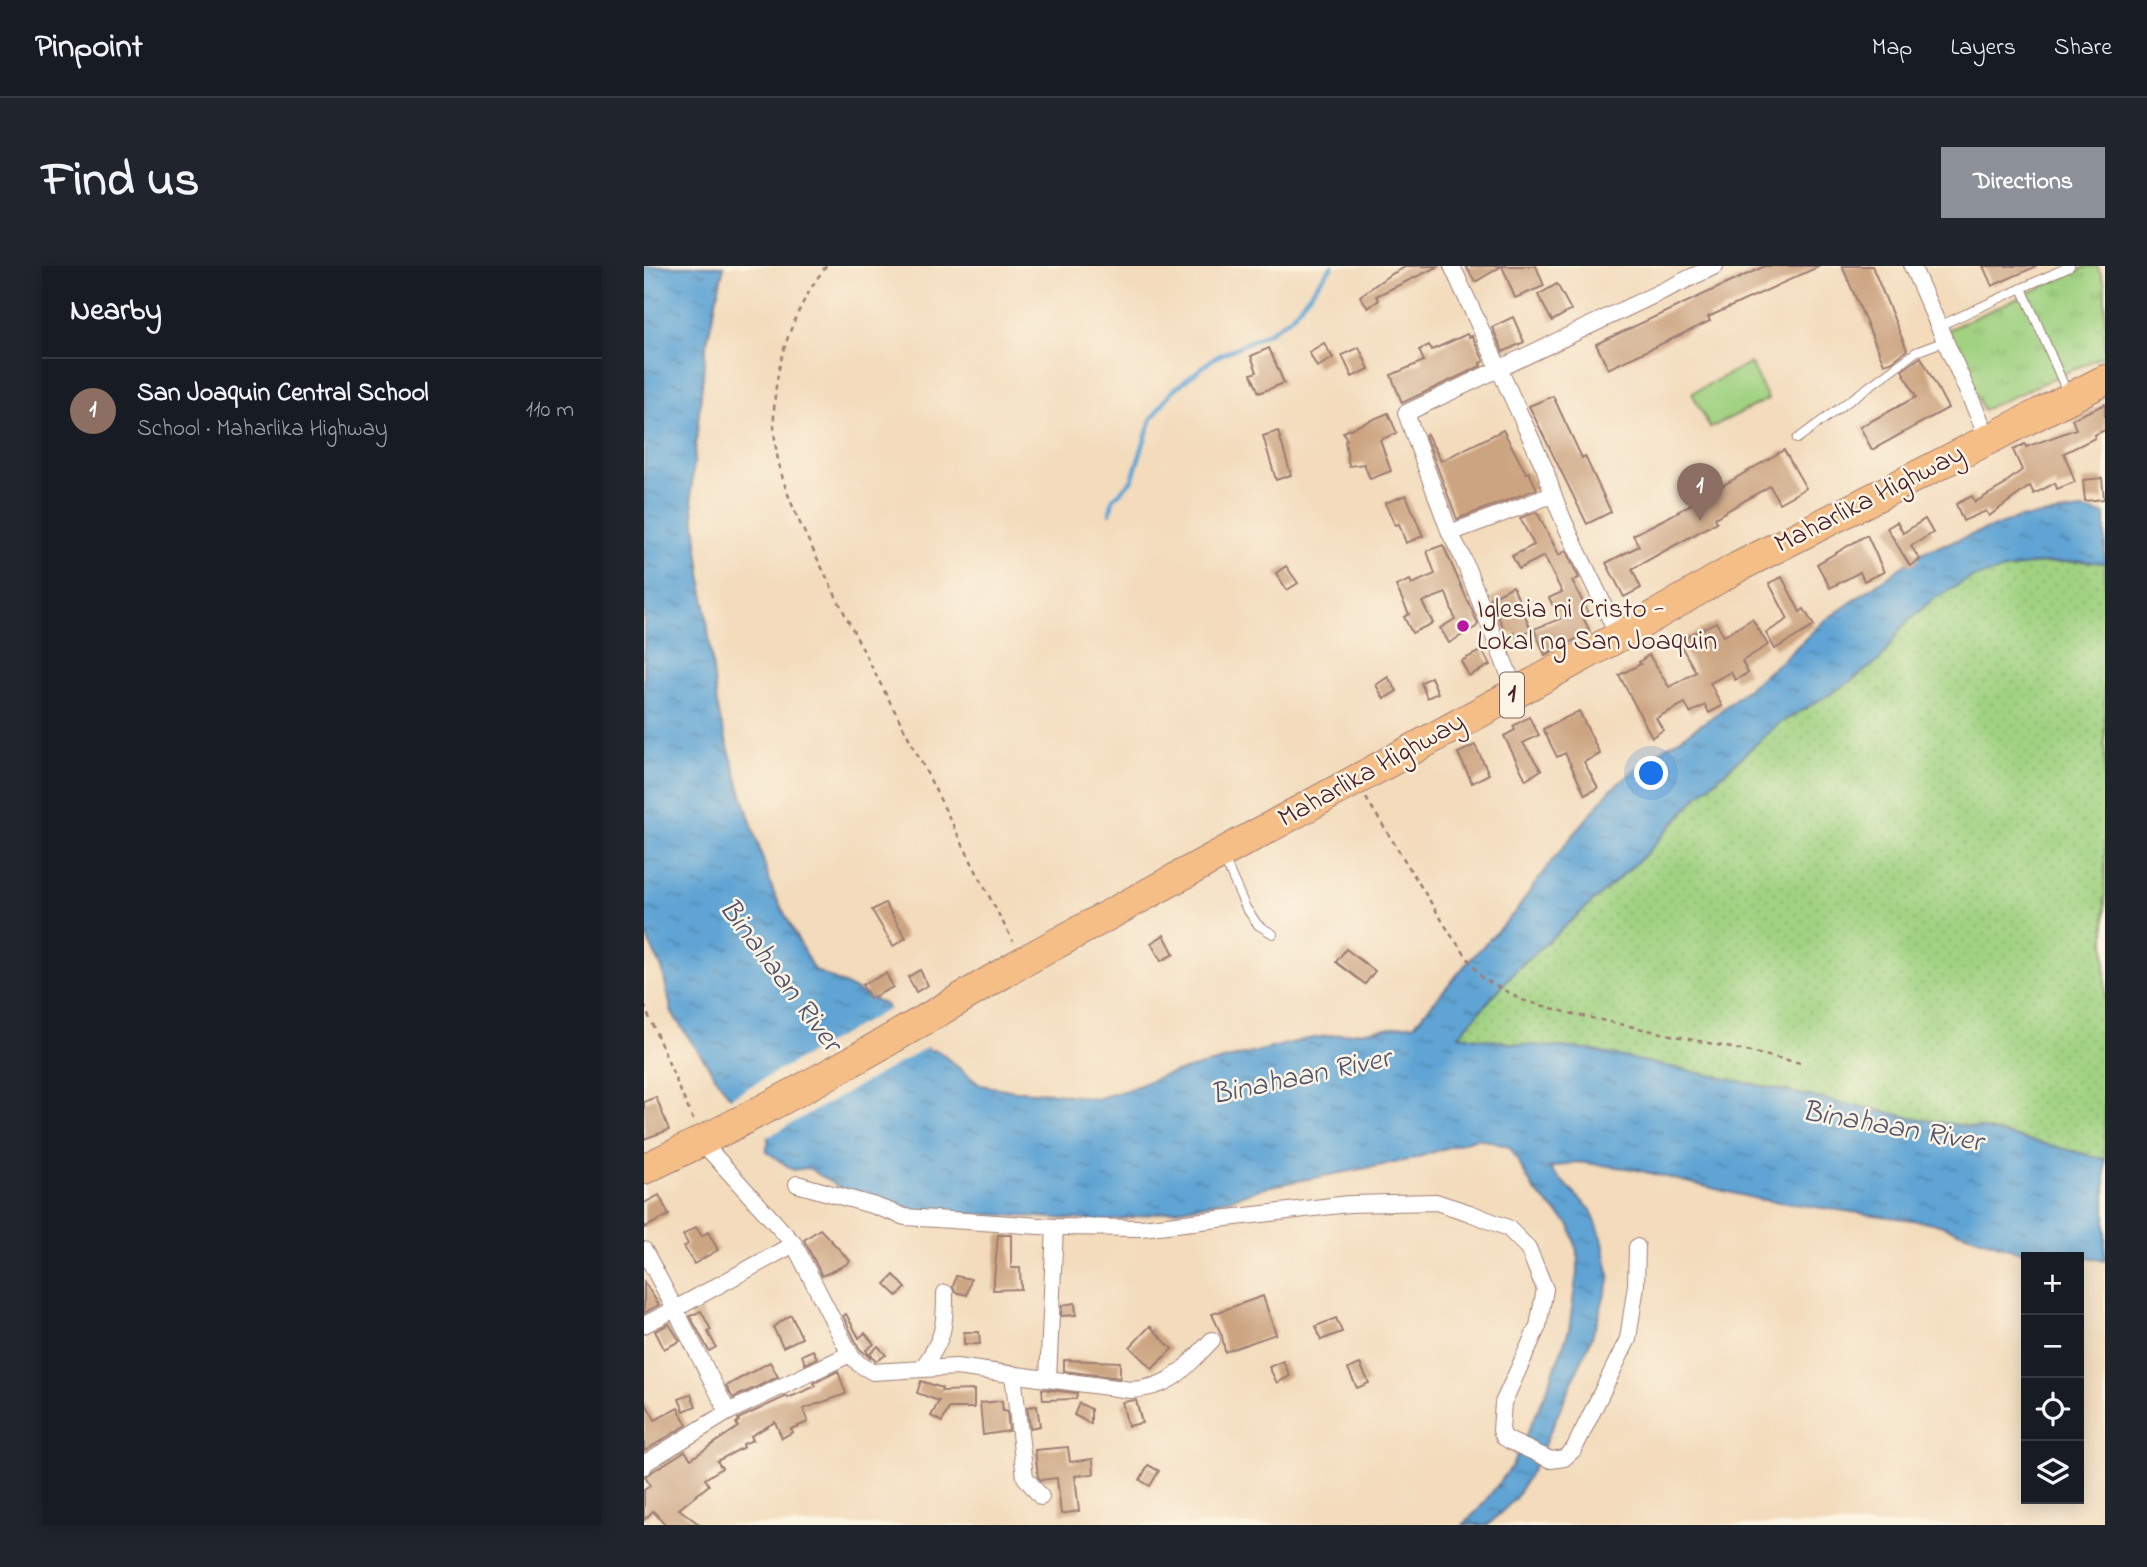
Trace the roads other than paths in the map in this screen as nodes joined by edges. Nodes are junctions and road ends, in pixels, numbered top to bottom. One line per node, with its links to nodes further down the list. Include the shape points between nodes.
1 (1452, 266): 7 (street)
2 (1714, 266): 7 (street)
3 (1912, 266): 6 (street)
4 (2070, 266): 5 (lane)
5 (2022, 288): 6 (lane); 9 (lane)
6 (1943, 333): 10 (lane); 11 (street)
7 (1499, 370): 12 (street, via 1545,469); 13 (street, via 1406,413)
8 (2105, 380): 9 (highway, Maharlika Highway / 1)
9 (2070, 398): 11 (highway, Maharlika Highway / 1)
10 (1797, 439)
11 (1989, 440): 14 (highway, Maharlika Highway / 1, via 1738,567)
12 (1552, 495): 13 (street); 14 (street)
13 (1450, 533): 15 (street)
14 (1618, 637): 15 (highway, Maharlika Highway / 1)
15 (1516, 692): 16 (highway, Maharlika Highway / 1)
16 (1221, 853): 17 (lane, via 1246,908 1258,925); 18 (highway, Maharlika Highway / 1)
17 (1273, 934)
18 (702, 1142): 19 (highway, Maharlika Highway / 1); 22 (street)
19 (644, 1170)
20 (797, 1184): 21 (street, via 905,1217)
21 (1055, 1227): 23 (street, via 1141,1228 1349,1204 1436,1202 1508,1228 1528,1248 1545,1289 1538,1326 1503,1404 1501,1430 1510,1441 1551,1460 1564,1458 1574,1449 1628,1339); 32 (street)
22 (794, 1244): 26 (street); 29 (street)
23 (1637, 1247)
24 (644, 1250): 26 (street)
25 (945, 1293): 30 (street, via 940,1343)
26 (675, 1309): 27 (street); 33 (street)
27 (644, 1325)
28 (1212, 1340): 32 (street, via 1174,1380 1148,1388 1131,1390)
29 (850, 1354): 30 (street, via 873,1372); 33 (street)
30 (922, 1369): 31 (street, via 956,1367)
31 (1013, 1374): 32 (street); 35 (street, via 1025,1477)
32 (1048, 1379)
33 (728, 1412): 34 (street)
34 (644, 1463)
35 (1041, 1497)

